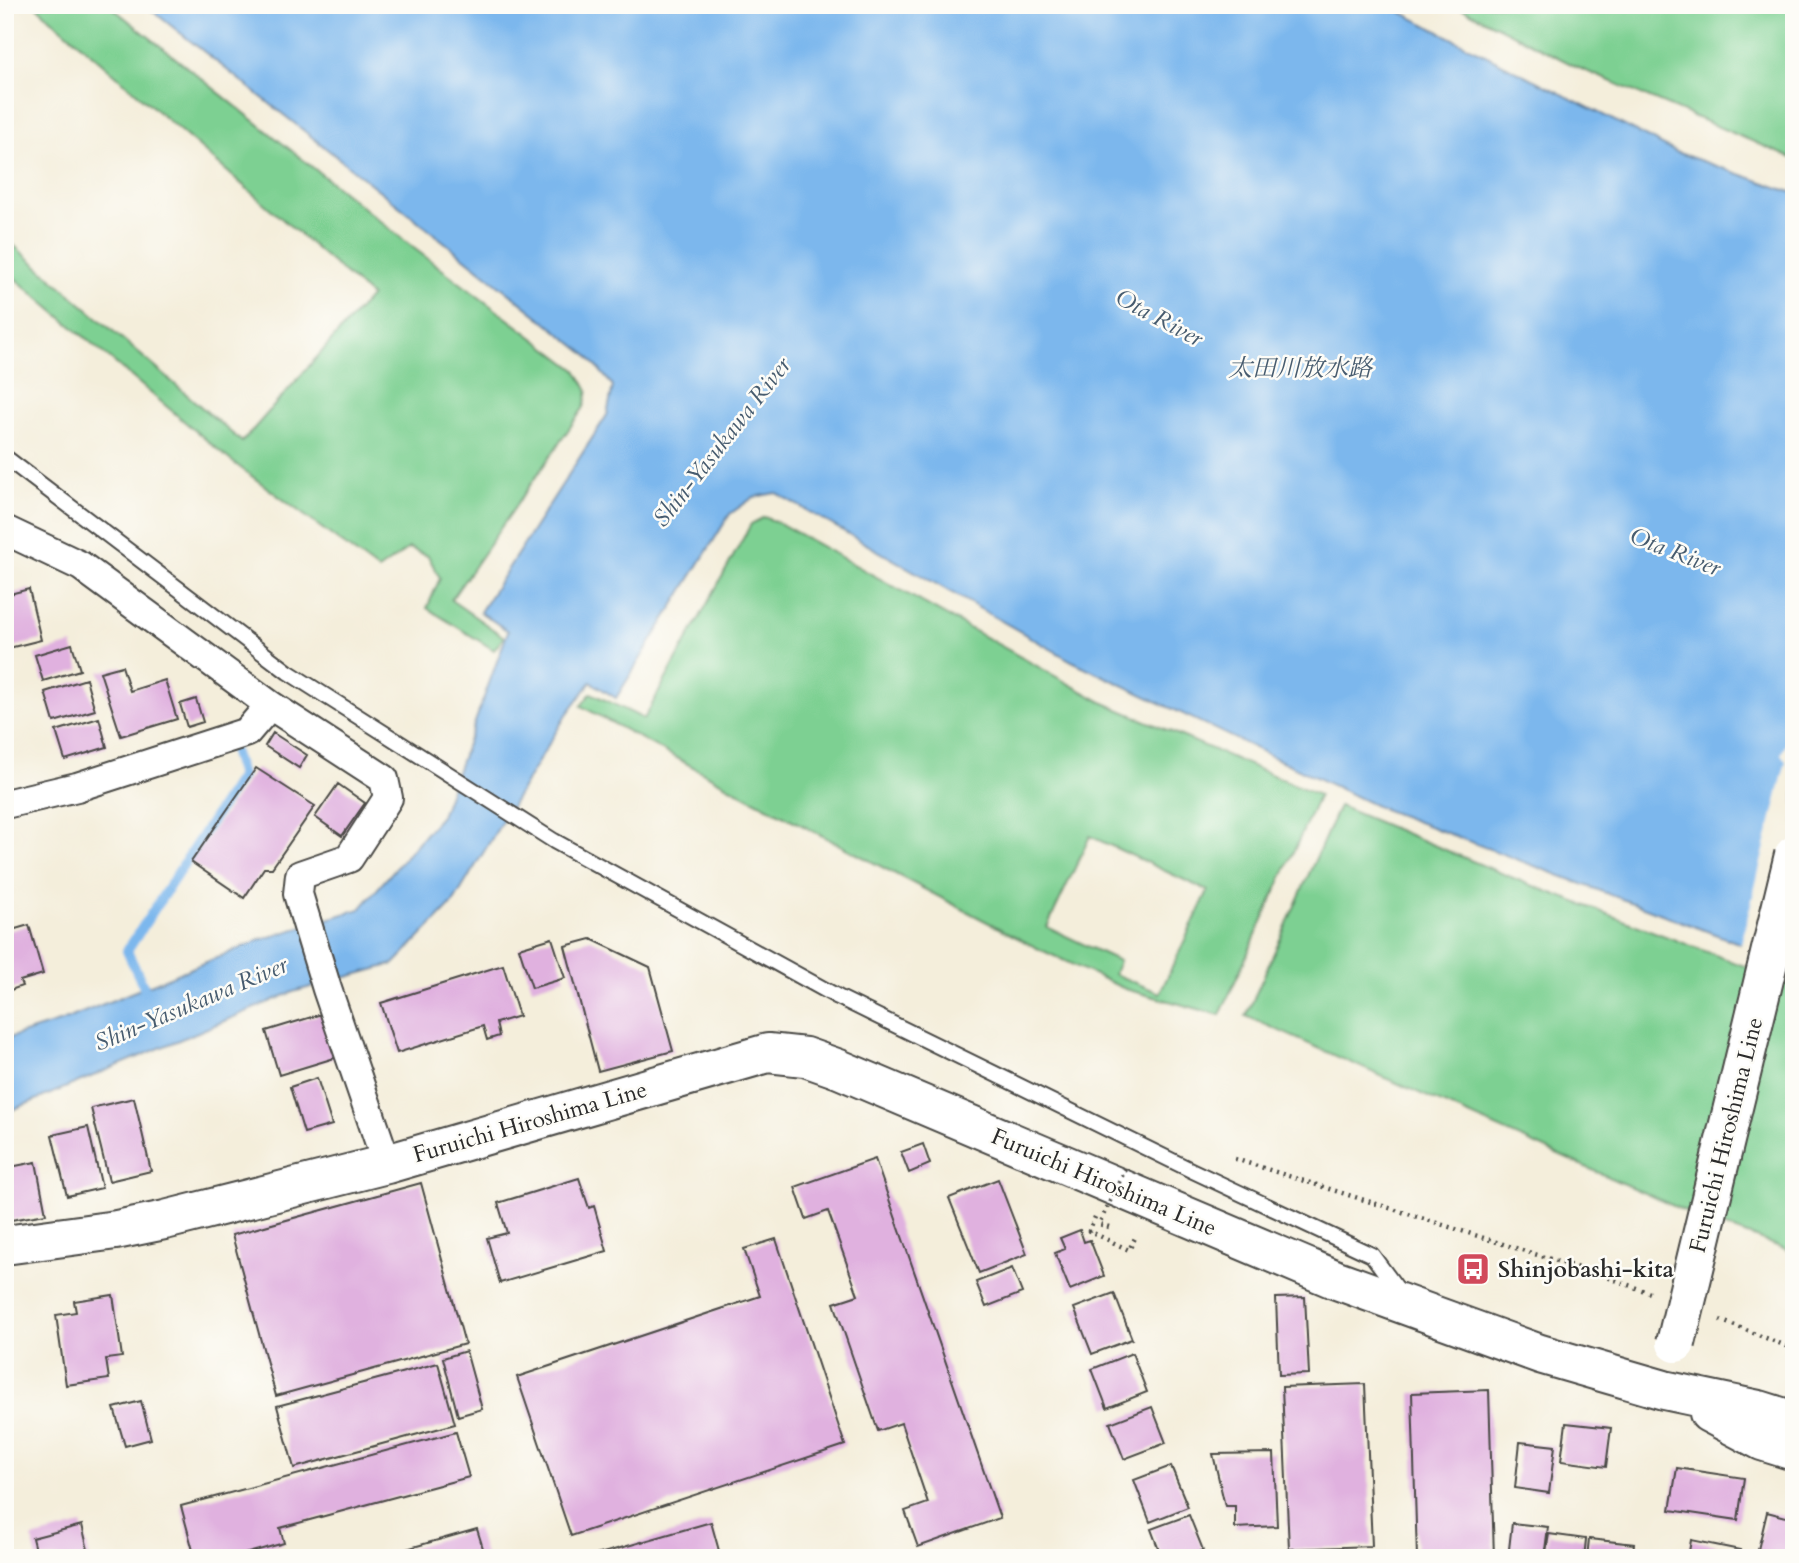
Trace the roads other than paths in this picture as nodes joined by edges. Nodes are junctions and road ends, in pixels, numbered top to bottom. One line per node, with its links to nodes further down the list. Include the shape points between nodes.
1 (5, 457): 8 (lane, via 288,672 554,841 838,997 1372,1255)
2 (5, 530): 3 (street, via 81,566)
3 (270, 705): 4 (street, via 247,732 78,787); 6 (street, via 384,779 388,799 349,858 300,875 298,894)
4 (5, 804)
5 (1794, 855): 9 (main road, Furuichi Hiroshima Line, bridge)
6 (387, 1164): 7 (main road, Furuichi Hiroshima Line, via 165,1220); 8 (main road, Furuichi Hiroshima Line, via 768,1053 805,1057)
7 (5, 1245)
8 (1411, 1309): 9 (main road, Furuichi Hiroshima Line, via 1540,1354)
9 (1664, 1390): 10 (main road); 11 (main road, via 1762,1441)
10 (1794, 1421)
11 (1794, 1451)

